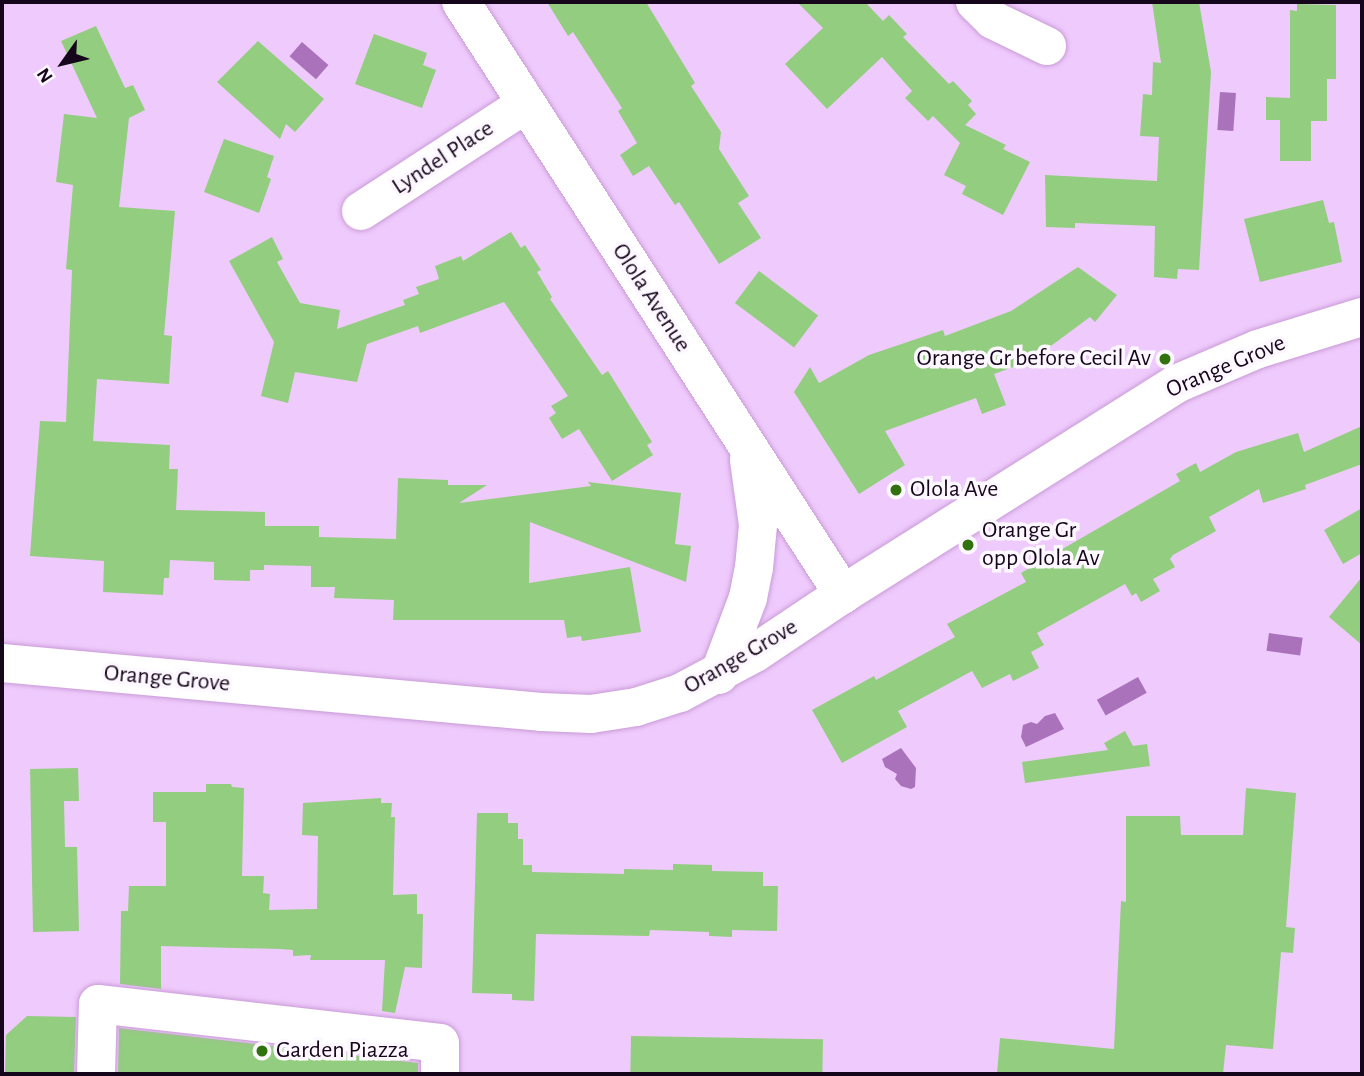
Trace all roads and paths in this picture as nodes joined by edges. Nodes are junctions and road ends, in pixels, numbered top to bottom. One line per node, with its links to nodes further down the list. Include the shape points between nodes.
1 (461, 2): 4 (street, Olola Avenue)
2 (975, 2): 3 (street, via 993,20)
3 (1047, 46)
4 (526, 104): 5 (street, Lyndel Place); 7 (street, Olola Avenue)
5 (361, 211)
6 (1362, 317): 8 (street, Orange Grove, via 1258,349 1176,384)
7 (745, 443): 8 (street, Olola Avenue); 10 (street, via 758,525 754,568 748,598)
8 (843, 594): 10 (street, Orange Grove)
9 (2, 663): 10 (street, Orange Grove, via 591,714 658,700)
10 (719, 675)
11 (96, 1074): 12 (street, via 98,1004 440,1043)
12 (440, 1074)

